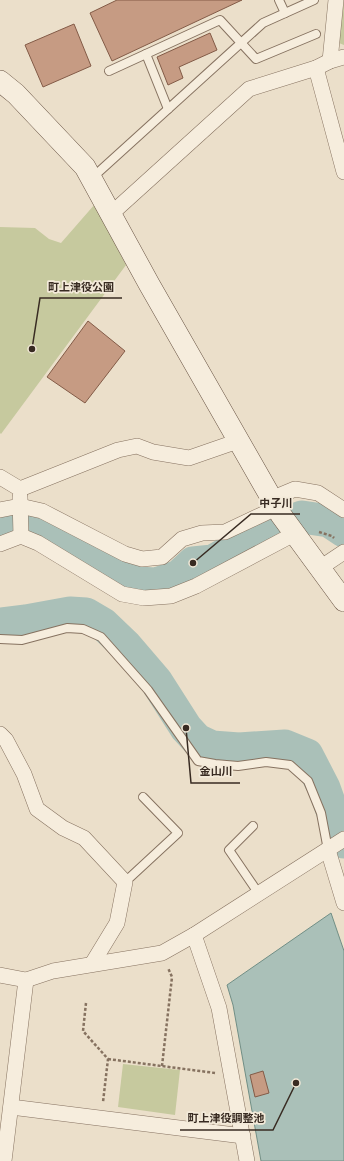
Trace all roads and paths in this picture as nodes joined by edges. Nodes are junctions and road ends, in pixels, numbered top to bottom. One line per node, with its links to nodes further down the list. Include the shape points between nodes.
1 (279, 0): 4 (lane)
2 (314, 0): 4 (lane)
3 (336, 0): 8 (street)
4 (285, 13): 6 (lane, via 263,23)
5 (316, 34): 6 (lane, via 256,59)
6 (241, 43): 7 (lane, via 220,20); 12 (lane)
7 (146, 54): 10 (lane); 12 (lane)
8 (337, 59): 9 (street)
9 (316, 68): 13 (street); 15 (street, via 249,90)
10 (109, 71)
11 (0, 81): 14 (street, via 16,94 82,163)
12 (168, 109): 14 (lane)
13 (344, 172)
14 (91, 179): 15 (street)
15 (111, 214): 16 (street)
16 (238, 441): 18 (street, via 189,458 153,452 137,446 118,450); 22 (street)
17 (0, 477): 18 (street)
18 (20, 489): 20 (street)
19 (0, 510): 20 (street)
20 (20, 510): 22 (street, via 42,511 126,554 142,559 162,558 182,539 202,533 225,532); 23 (street)
21 (344, 510): 22 (street, via 318,493 295,490)
22 (282, 517): 23 (street, via 196,586 170,596 144,598 122,594); 26 (street)
23 (21, 534): 24 (street)
24 (0, 544)
25 (344, 552): 26 (street)
26 (320, 568): 27 (street)
27 (344, 601)
28 (0, 640): 33 (lane, via 22,640 66,628 83,629 101,637 148,690 198,761 238,766 266,762 290,765 308,781 320,813)
29 (0, 734): 34 (street, via 6,740 24,774 37,808 63,828 84,838)
30 (144, 797): 34 (lane, via 178,833)
31 (253, 826): 35 (lane, via 229,850)
32 (344, 839): 33 (street)
33 (329, 849): 35 (street); 36 (street)
34 (125, 882): 39 (street, via 117,923)
35 (259, 894): 37 (street)
36 (344, 903)
37 (194, 935): 38 (street); 45 (street, via 219,1008)
38 (162, 953): 39 (street); 44 (path, via 172,977)
39 (92, 964): 41 (street, via 53,971)
40 (0, 975): 41 (street)
41 (26, 980): 46 (street)
42 (86, 1003): 43 (path, via 83,1031)
43 (108, 1059): 44 (path); 47 (path)
44 (162, 1066): 45 (path)
45 (232, 1076): 48 (street)
46 (11, 1107): 47 (street); 49 (street)
47 (101, 1118): 48 (street)
48 (243, 1136): 50 (street)
49 (4, 1161)
50 (247, 1161)

